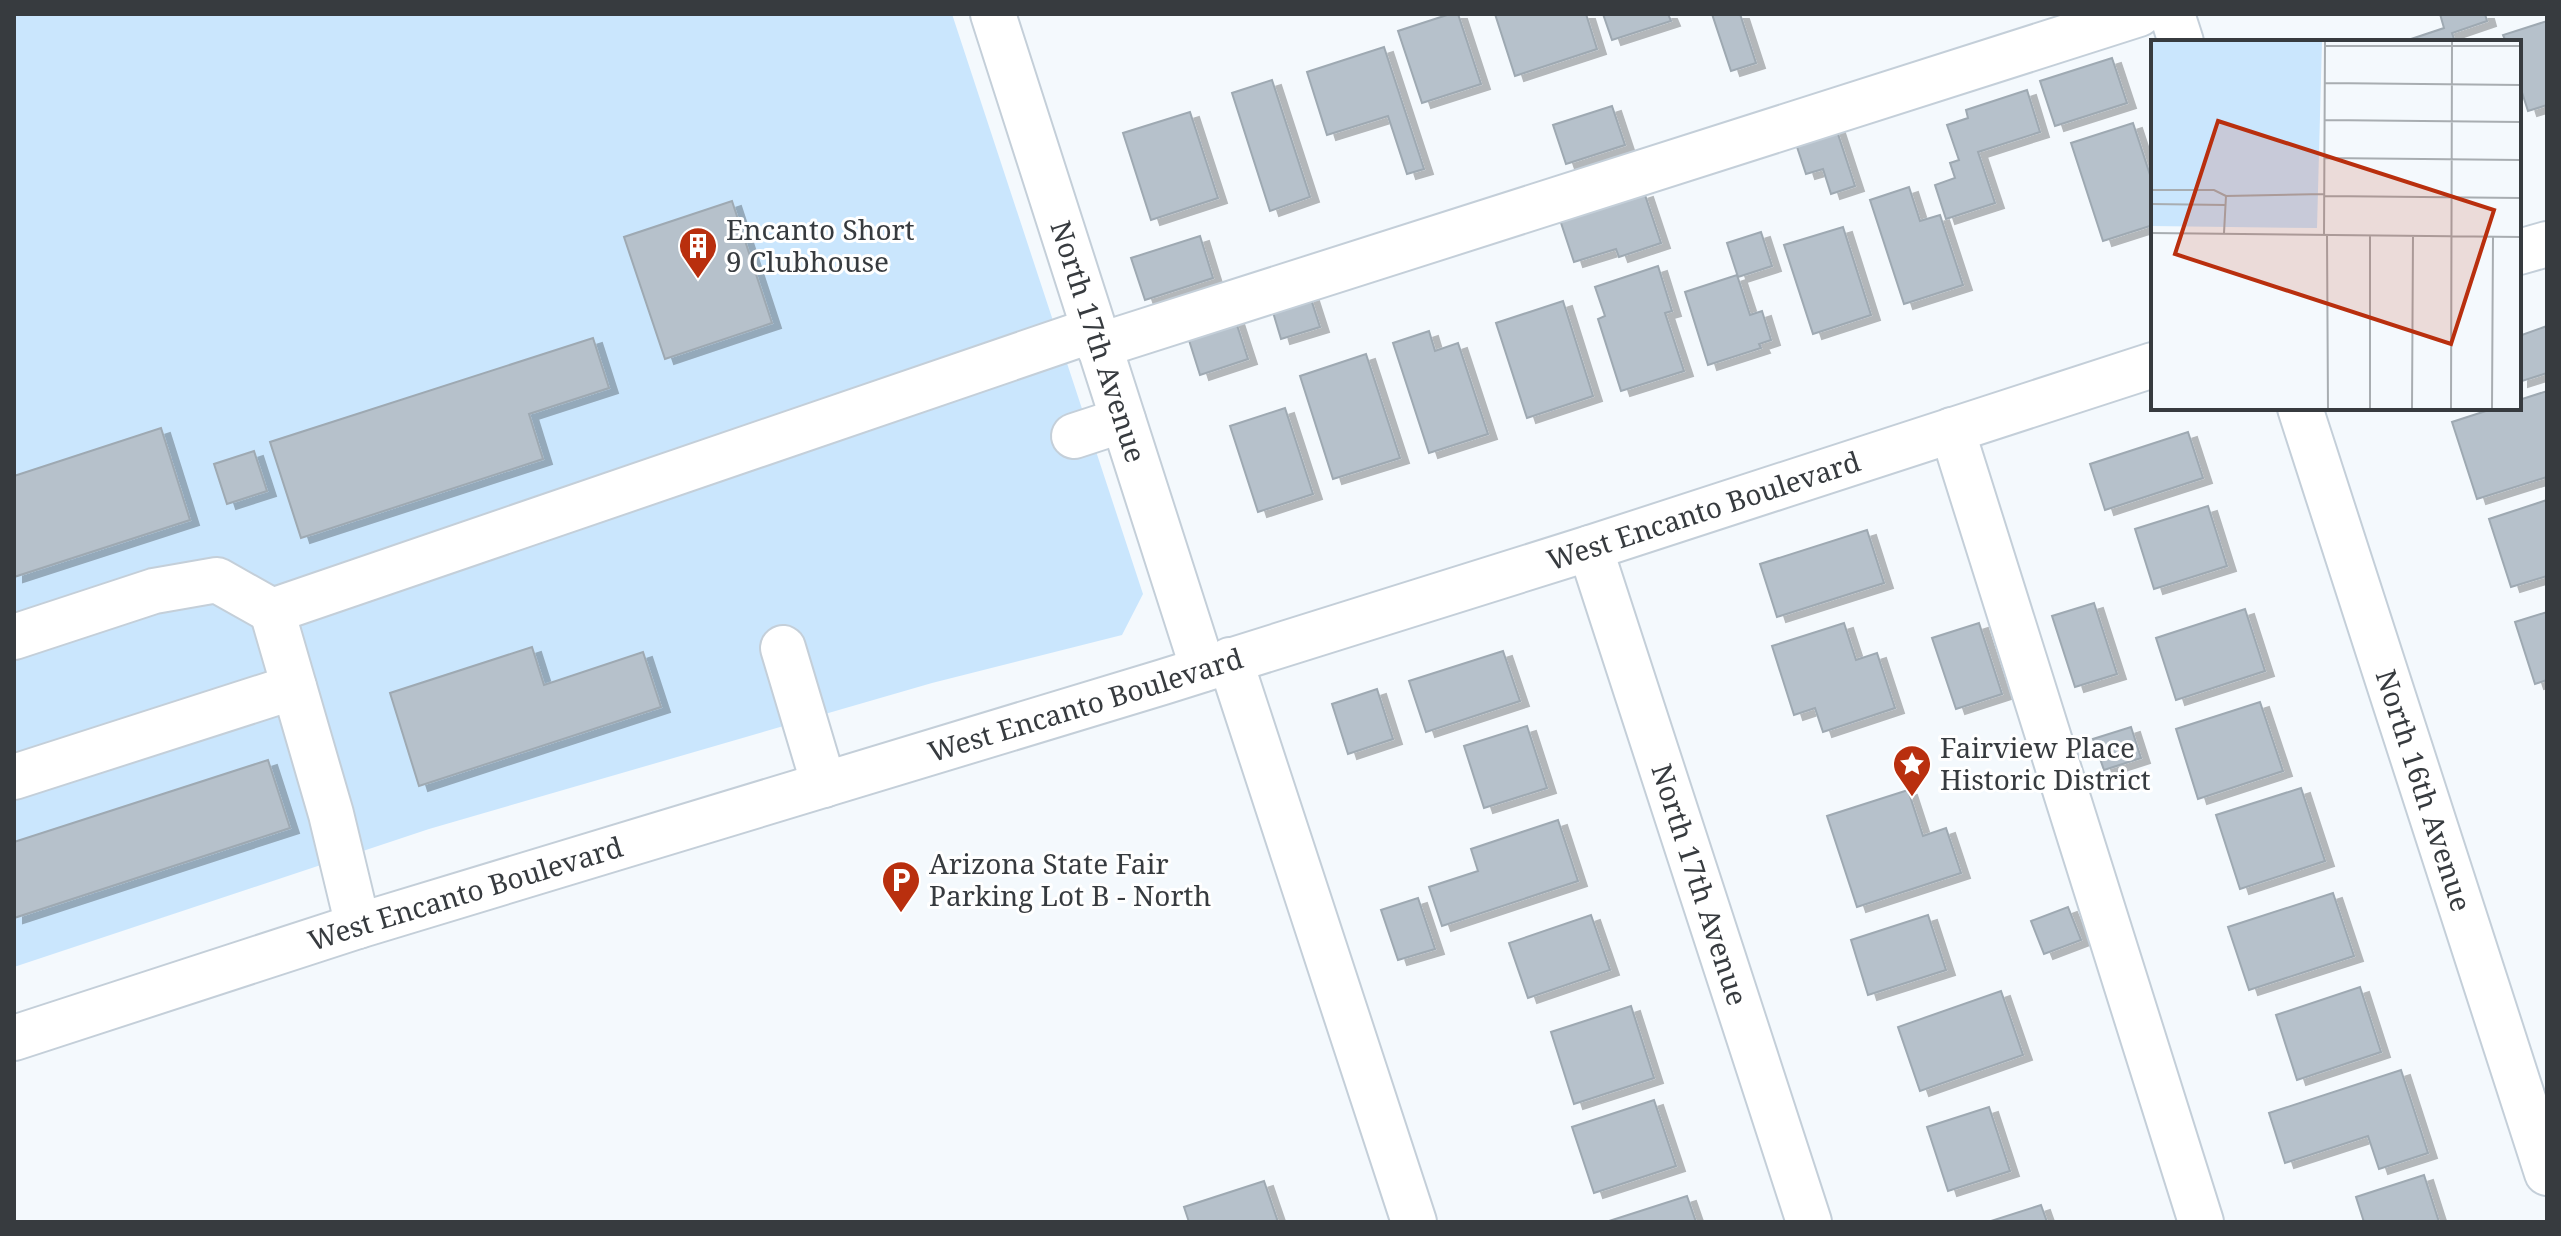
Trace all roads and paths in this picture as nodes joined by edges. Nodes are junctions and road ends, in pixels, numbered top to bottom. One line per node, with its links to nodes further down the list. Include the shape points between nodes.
1 (2139, 14): 7 (street)
2 (2172, 14): 4 (street)
3 (1006, 17): 7 (street, North 17th Avenue)
4 (2180, 40)
5 (2547, 244): 6 (street)
6 (2521, 251)
7 (1096, 338): 10 (street, North 17th Avenue); 14 (street)
8 (2151, 366): 11 (street, West Encanto Boulevard)
9 (2301, 410): 23 (street, North 16th Avenue)
10 (1123, 420): 12 (street); 17 (street, North 17th Avenue)
11 (1952, 430): 13 (street, West Encanto Boulevard); 26 (street)
12 (1074, 436)
13 (1590, 548): 17 (street, West Encanto Boulevard); 25 (street, North 17th Avenue)
14 (272, 611): 15 (street, via 217,580 154,591); 18 (street)
15 (14, 637)
16 (783, 648): 20 (street)
17 (1216, 665): 20 (street, West Encanto Boulevard); 24 (street, North 17th Avenue)
18 (294, 687): 19 (street); 21 (street)
19 (14, 777)
20 (824, 785): 21 (street, West Encanto Boulevard)
21 (358, 926): 22 (street, West Encanto Boulevard)
22 (14, 1038)
23 (2547, 1173)
24 (1414, 1222)
25 (1809, 1222)
26 (2201, 1222)

